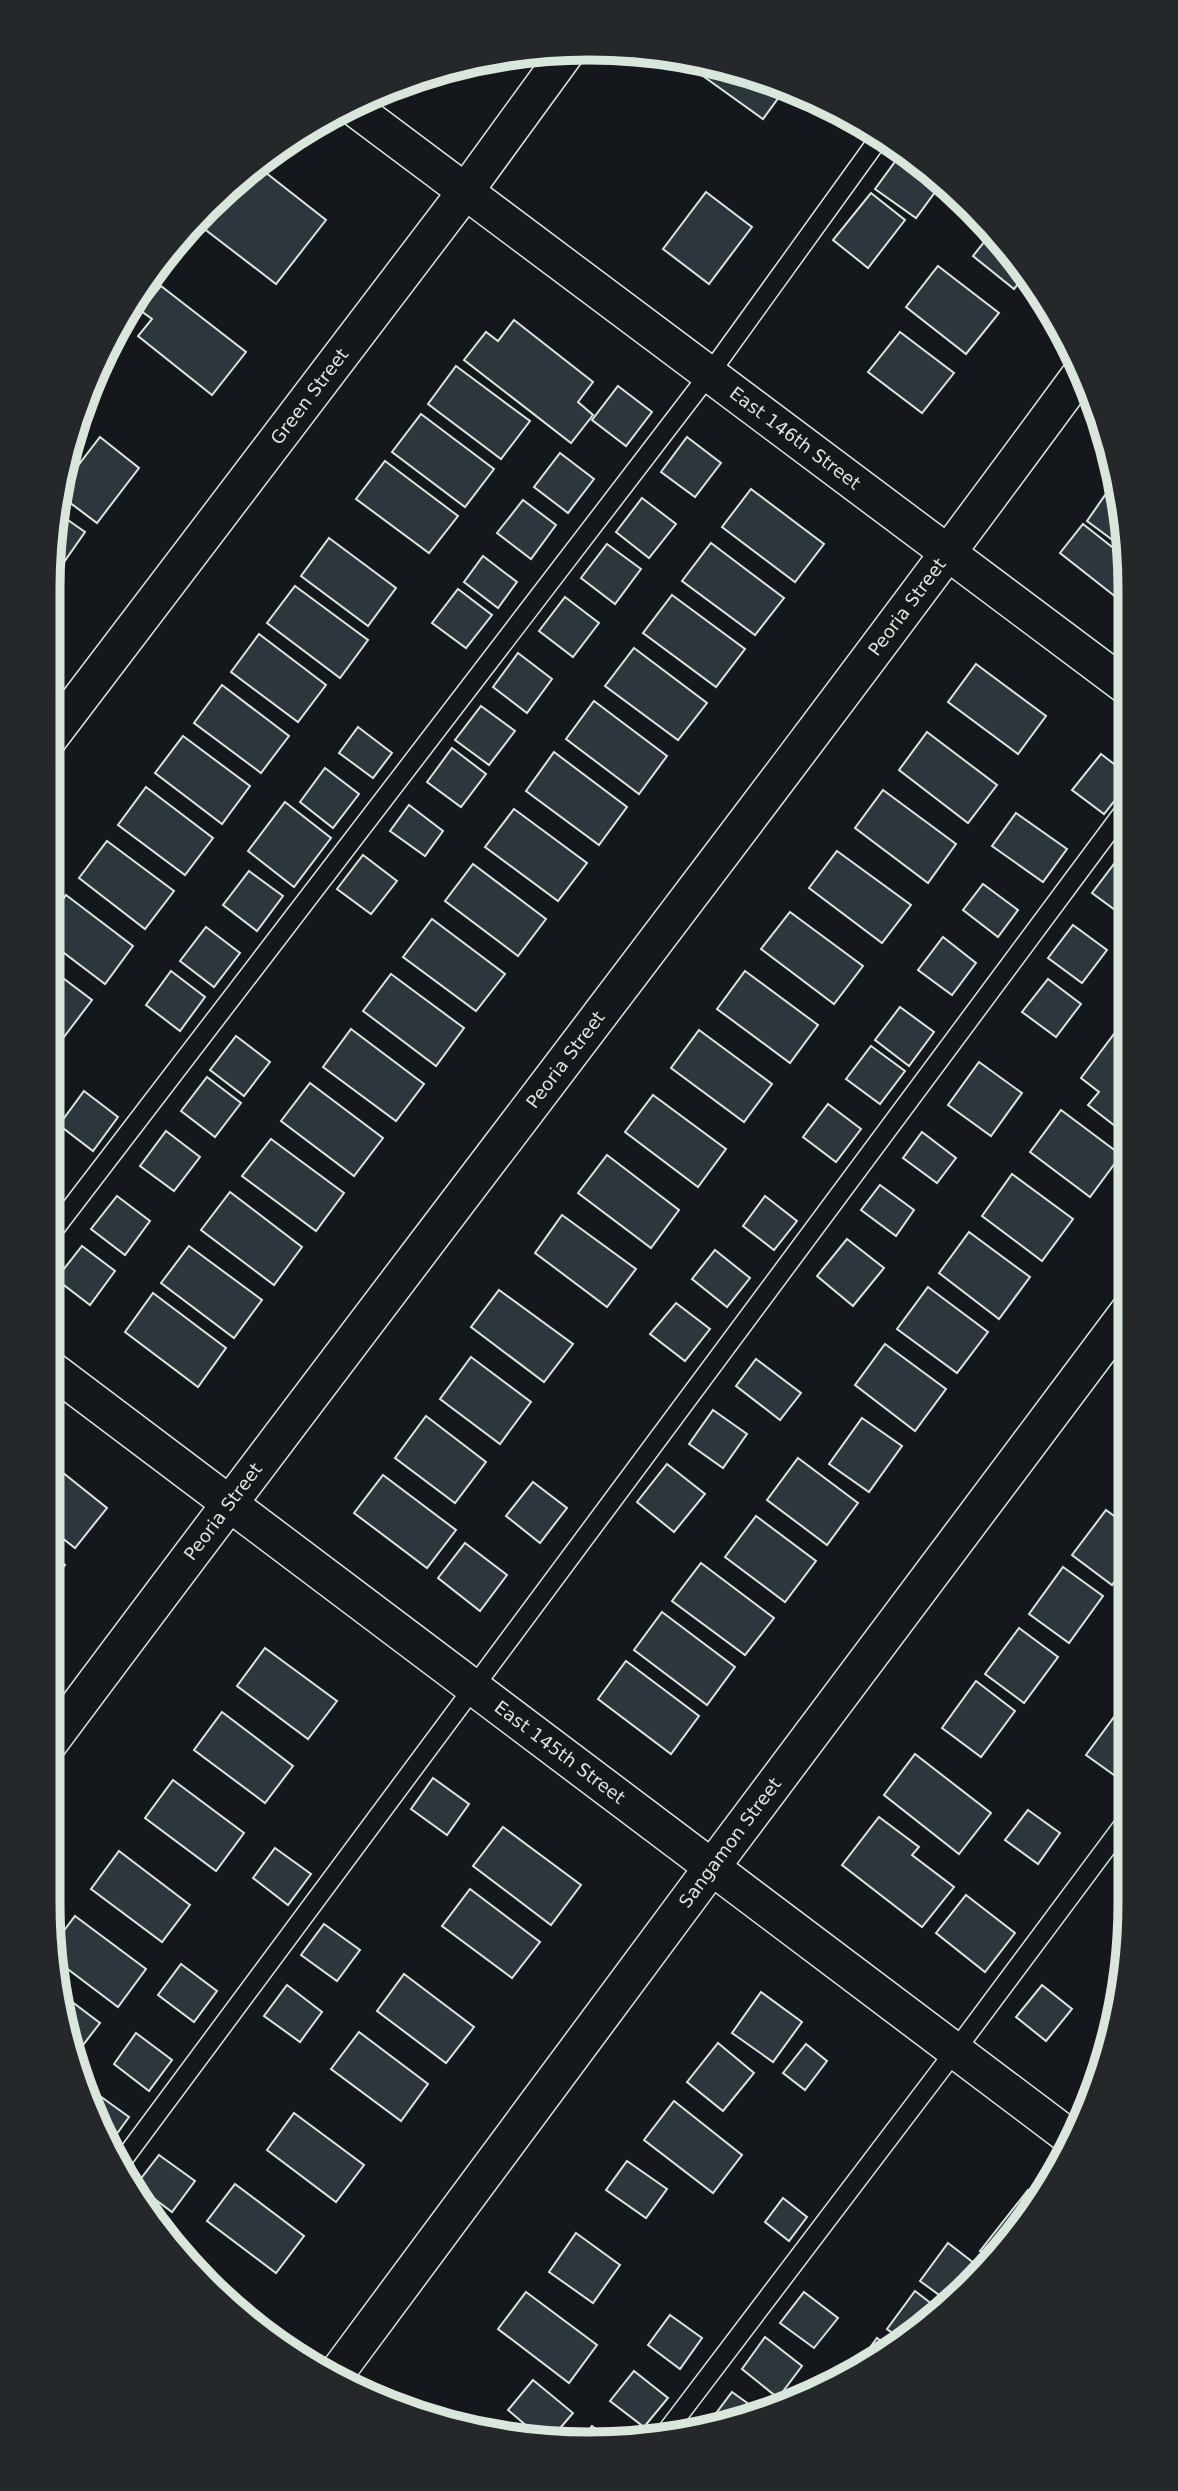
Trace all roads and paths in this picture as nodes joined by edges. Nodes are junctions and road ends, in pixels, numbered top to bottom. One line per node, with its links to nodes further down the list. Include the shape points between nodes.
1 (560, 61): 4 (street, Green Street)
2 (359, 112): 4 (street, East 146th Street)
3 (875, 144): 5 (lane)
4 (465, 192): 5 (street, East 146th Street); 9 (street, Green Street)
5 (710, 373): 7 (street, East 146th Street); 11 (lane)
6 (1075, 380): 7 (street, Peoria Street)
7 (948, 553): 8 (street, East 146th Street); 14 (street, Peoria Street)
8 (1118, 680)
9 (60, 725)
10 (1118, 819): 15 (lane)
11 (60, 1223)
12 (1118, 1325): 18 (street, Sangamon Street)
13 (60, 1376): 14 (street, East 145th Street)
14 (229, 1503): 15 (street, East 145th Street); 16 (street, Peoria Street)
15 (473, 1687): 18 (street, East 145th Street); 21 (lane)
16 (60, 1730)
17 (1118, 1832): 19 (lane)
18 (712, 1867): 19 (street, East 145th Street); 22 (street, Sangamon Street)
19 (955, 2052): 20 (street, East 145th Street); 23 (lane)
20 (1065, 2134)
21 (125, 2157)
22 (340, 2369)
23 (673, 2424)

